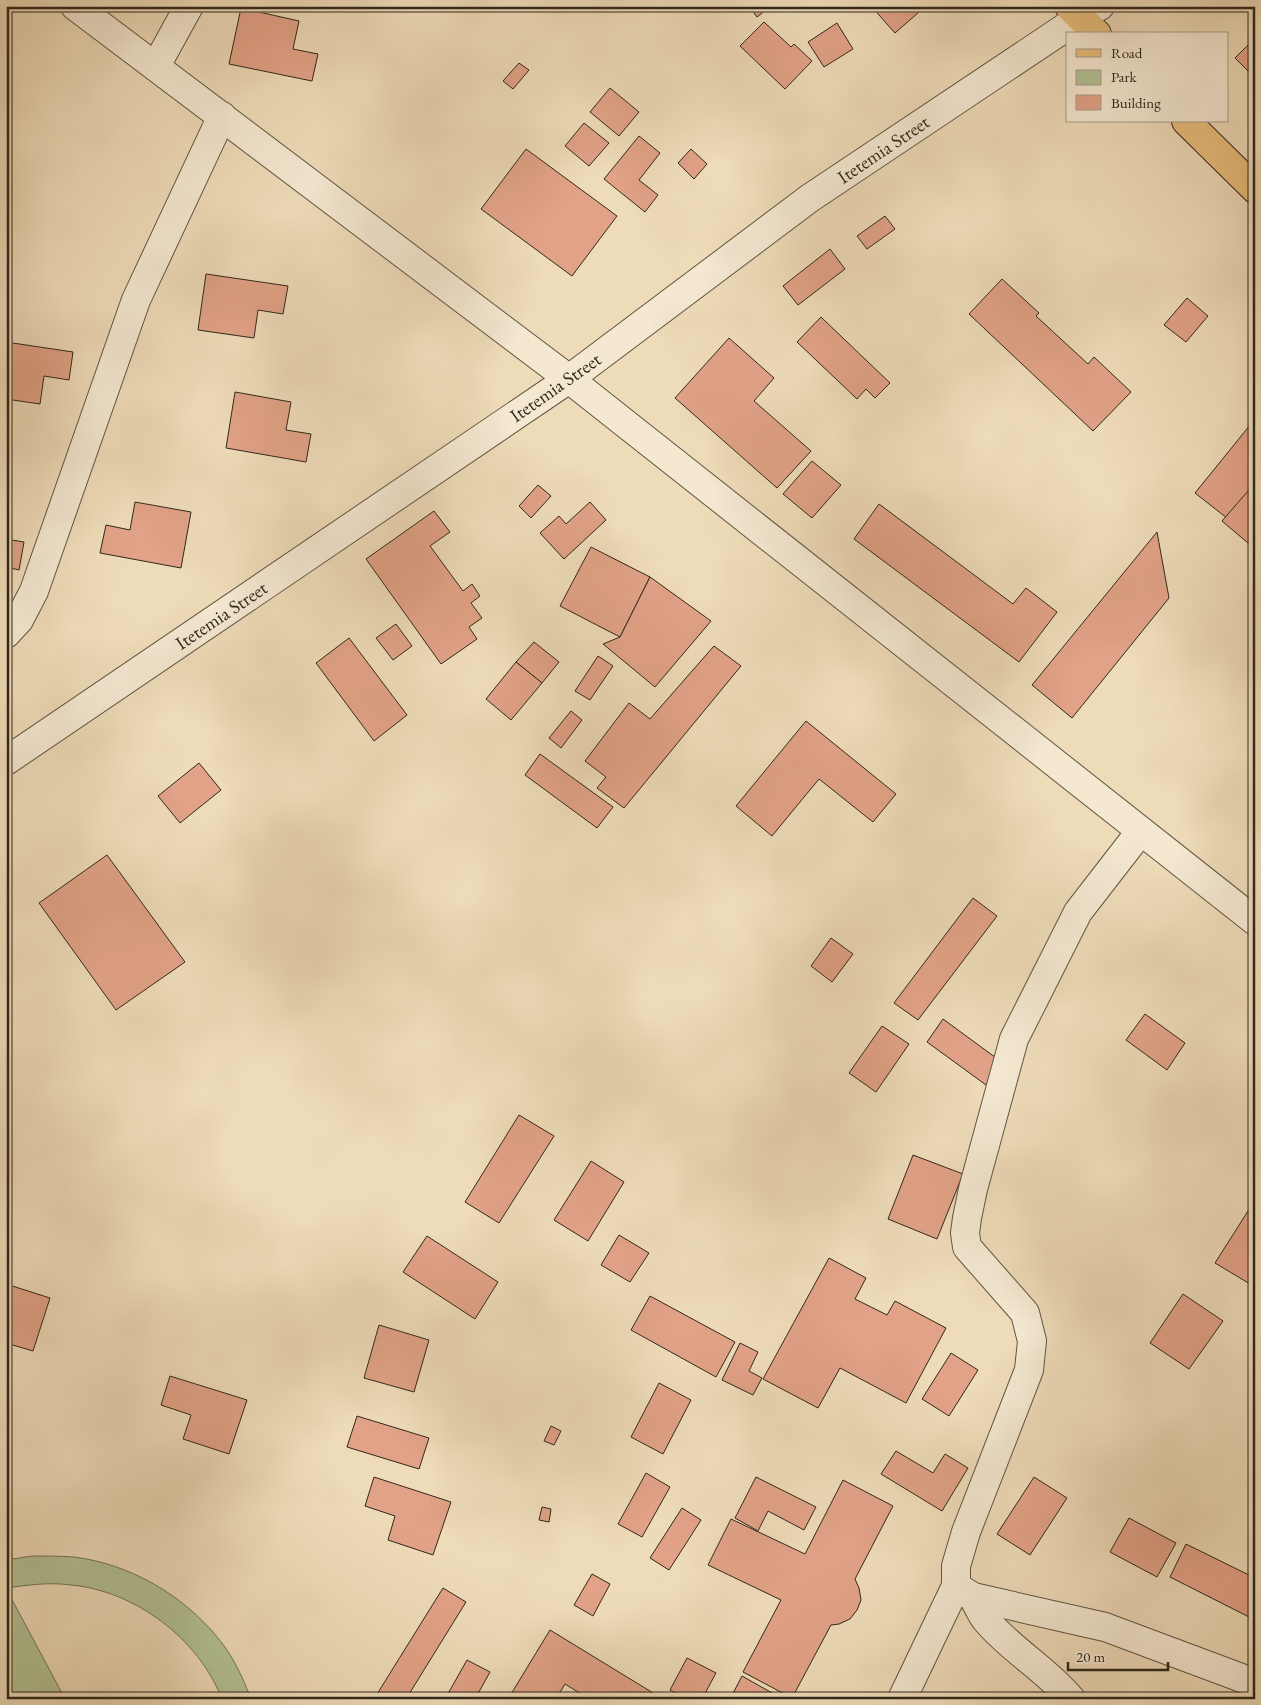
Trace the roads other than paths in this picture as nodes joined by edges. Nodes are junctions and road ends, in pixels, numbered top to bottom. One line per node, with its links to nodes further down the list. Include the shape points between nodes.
1 (75, 6): 4 (street)
2 (189, 6): 4 (street)
3 (1087, 16): 8 (street, Itetemia Street, via 810,198)
4 (156, 66): 5 (street)
5 (222, 116): 8 (street); 9 (street, via 136,300 34,591 20,620)
6 (1187, 122): 7 (main road)
7 (1255, 189)
8 (569, 379): 10 (street, Itetemia Street); 11 (street)
9 (6, 634)
10 (6, 761)
11 (1140, 832): 12 (street); 13 (street, via 1078,912 1014,1039 973,1189 965,1232 967,1247 1025,1313 1032,1341 1029,1370 956,1566)
12 (1255, 921)
13 (965, 1591): 14 (street, via 1105,1627); 15 (street); 16 (street, via 1005,1640)
14 (1255, 1683)
15 (902, 1699)
16 (1071, 1699)

